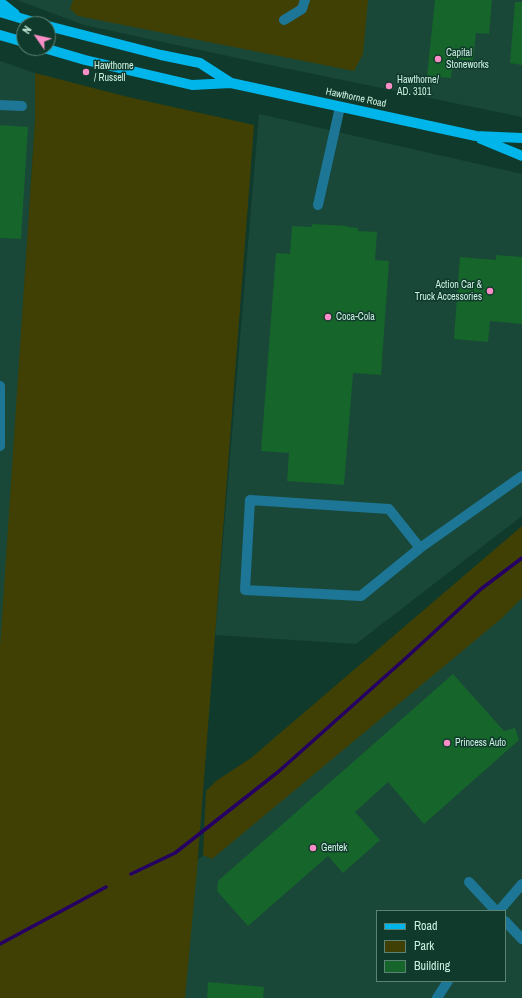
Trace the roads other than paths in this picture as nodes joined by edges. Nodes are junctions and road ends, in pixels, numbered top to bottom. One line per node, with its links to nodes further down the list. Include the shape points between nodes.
1 (305, 0): 6 (street, via 302,9)
2 (0, 2): 4 (main road)
3 (0, 12): 5 (main road)
4 (17, 16)
5 (16, 17)
6 (284, 20)
7 (56, 28): 11 (main road, Hawthorne Road, via 200,63)
8 (2, 37): 9 (main road)
9 (16, 40)
10 (56, 52): 11 (main road, Hawthorne Road, via 192,85)
11 (231, 83): 14 (main road, Hawthorne Road)
12 (0, 105): 13 (street)
13 (22, 106)
14 (340, 107): 15 (main road, Hawthorne Road); 18 (street)
15 (476, 136): 16 (main road, Hawthorne Road); 17 (main road, Hawthorne Road)
16 (522, 138)
17 (522, 156)
18 (318, 205)
19 (0, 386): 20 (street)
20 (0, 446)
21 (522, 476): 22 (street)
22 (420, 548): 22 (street, via 361,596 245,590 250,500 389,509)
23 (469, 882): 25 (street)
24 (522, 884): 26 (street)
25 (495, 910)
26 (500, 910)
27 (506, 923): 28 (street)
28 (522, 939)
29 (447, 982): 30 (street)
30 (438, 998)

